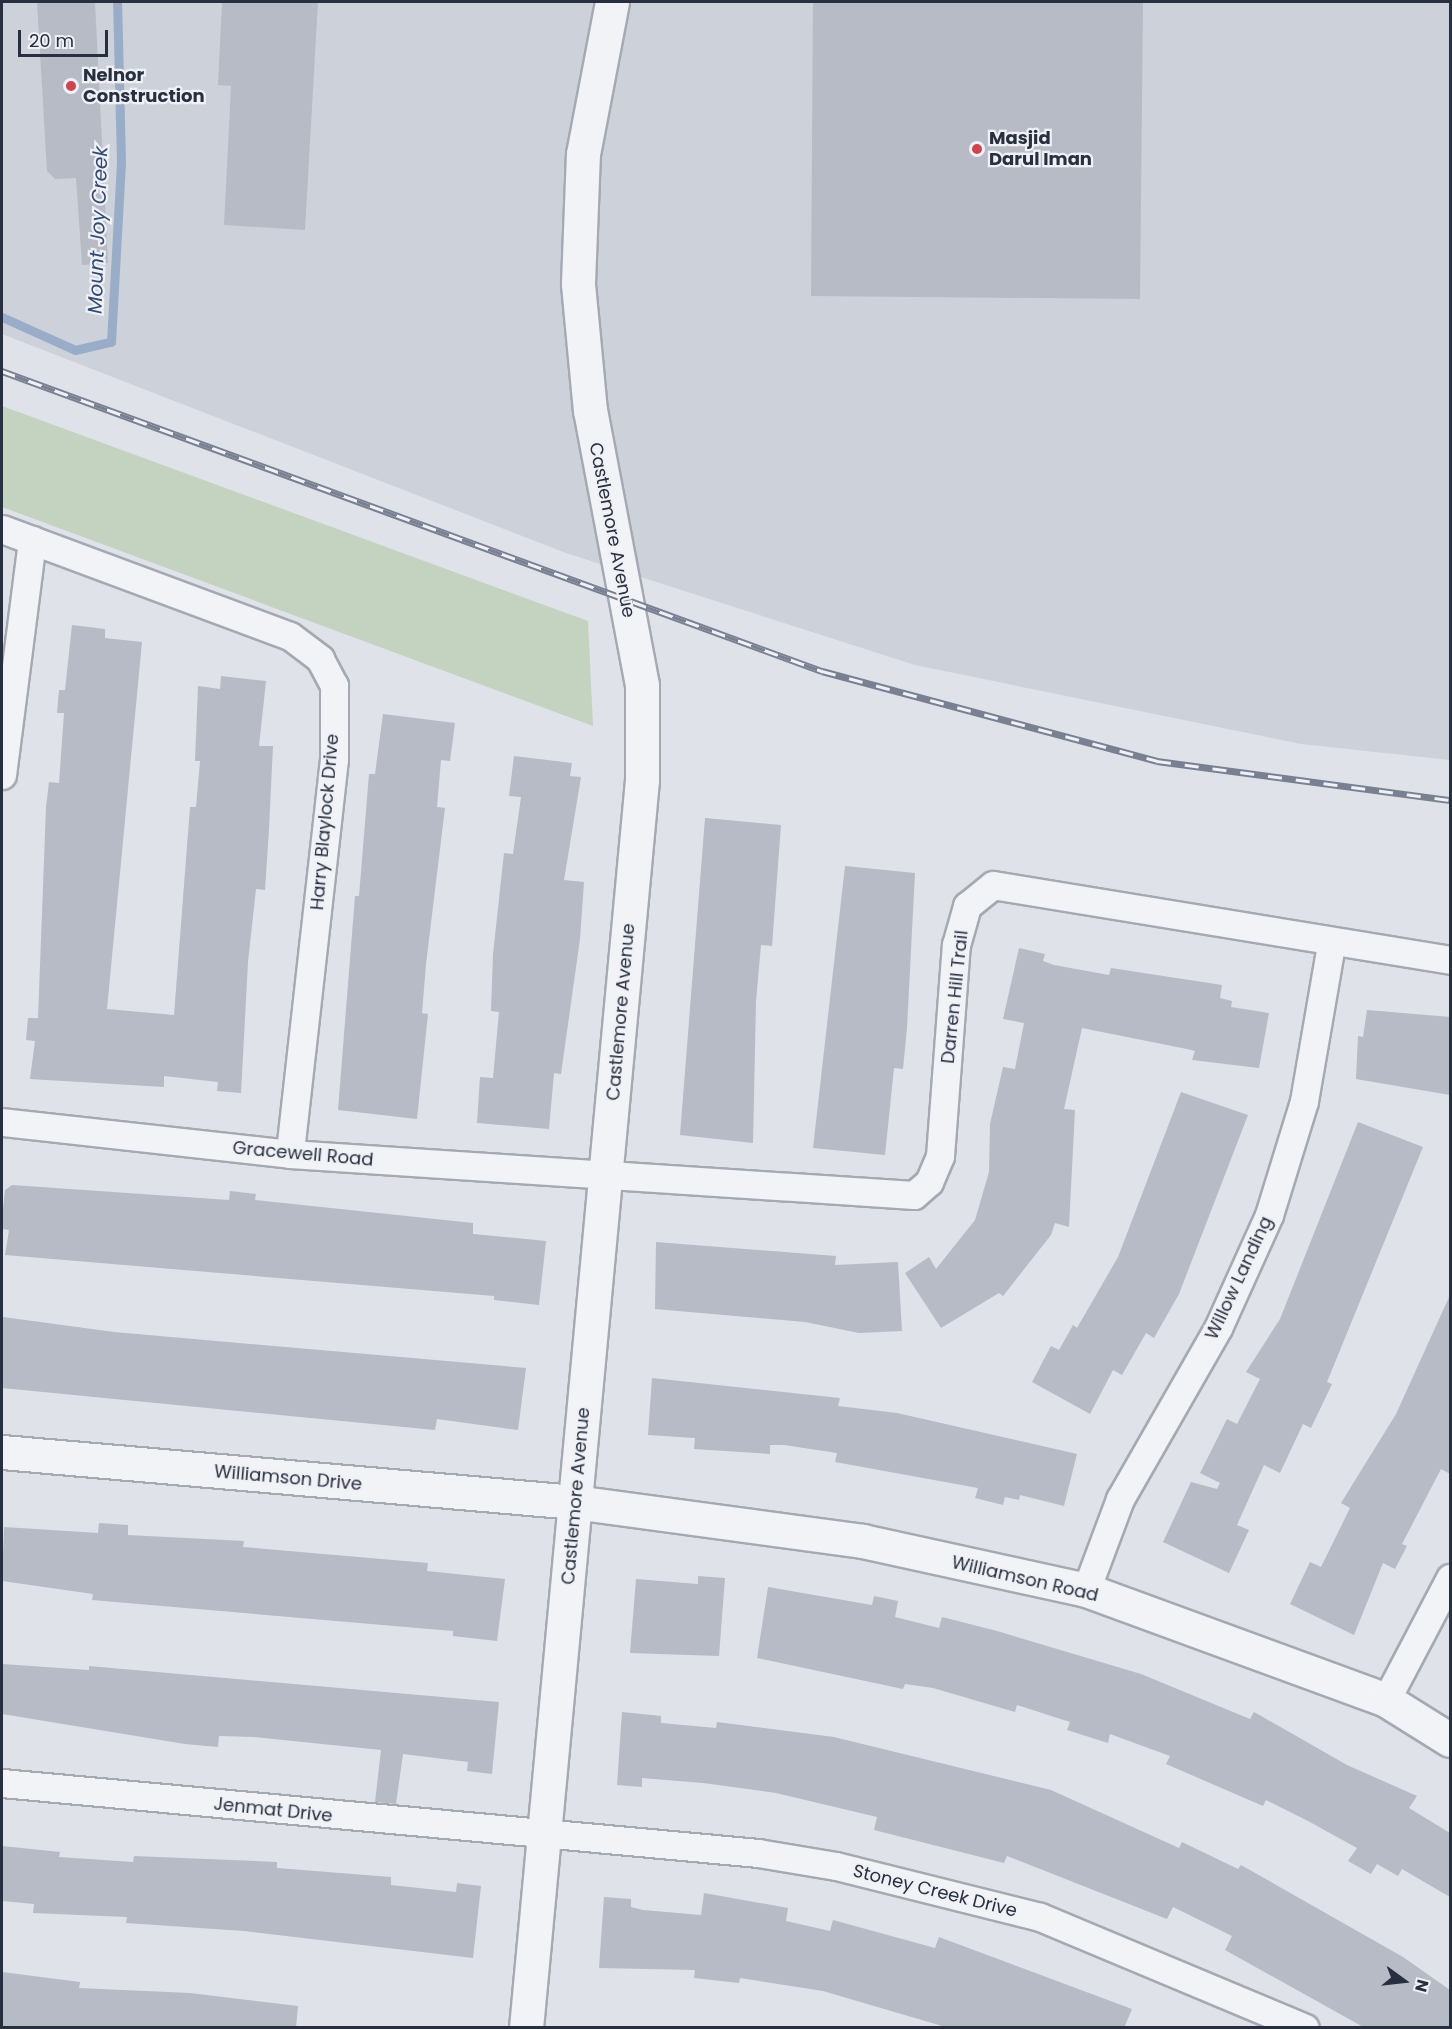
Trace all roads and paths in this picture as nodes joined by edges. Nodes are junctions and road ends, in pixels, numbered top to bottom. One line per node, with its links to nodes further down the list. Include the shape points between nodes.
1 (612, 2): 9 (street, Castlemore Avenue, via 583,154 578,283 590,411 636,648 644,717)
2 (2, 529): 3 (street, Harry Blaylock Drive)
3 (32, 540): 4 (street); 8 (street, Harry Blaylock Drive, via 290,636 320,658 334,685 334,759)
4 (2, 775)
5 (1331, 944): 6 (street, Darren Hill Trail); 9 (street, Darren Hill Trail, via 993,885 967,906 957,945 940,1156 929,1182 914,1195); 13 (street, Willow Landing, via 1304,1101 1269,1215 1218,1328 1120,1499)
6 (1450, 960)
7 (2, 1122): 8 (street, Gracewell Road)
8 (290, 1154): 9 (street, Gracewell Road)
9 (605, 1178): 11 (street, Castlemore Avenue)
10 (2, 1452): 11 (street, Williamson Drive)
11 (575, 1502): 13 (street, Williamson Road, via 862,1541); 17 (street, Castlemore Avenue)
12 (1450, 1578): 14 (street)
13 (1086, 1590): 14 (street, Williamson Road)
14 (1386, 1700): 15 (street, Williamson Road)
15 (1450, 1740)
16 (2, 1783): 17 (street, Jenmat Drive)
17 (544, 1837): 18 (street, Castlemore Avenue); 19 (street, Stoney Creek Drive, via 758,1852 958,1895 1082,1932)
18 (526, 2028)
19 (1305, 2028)

